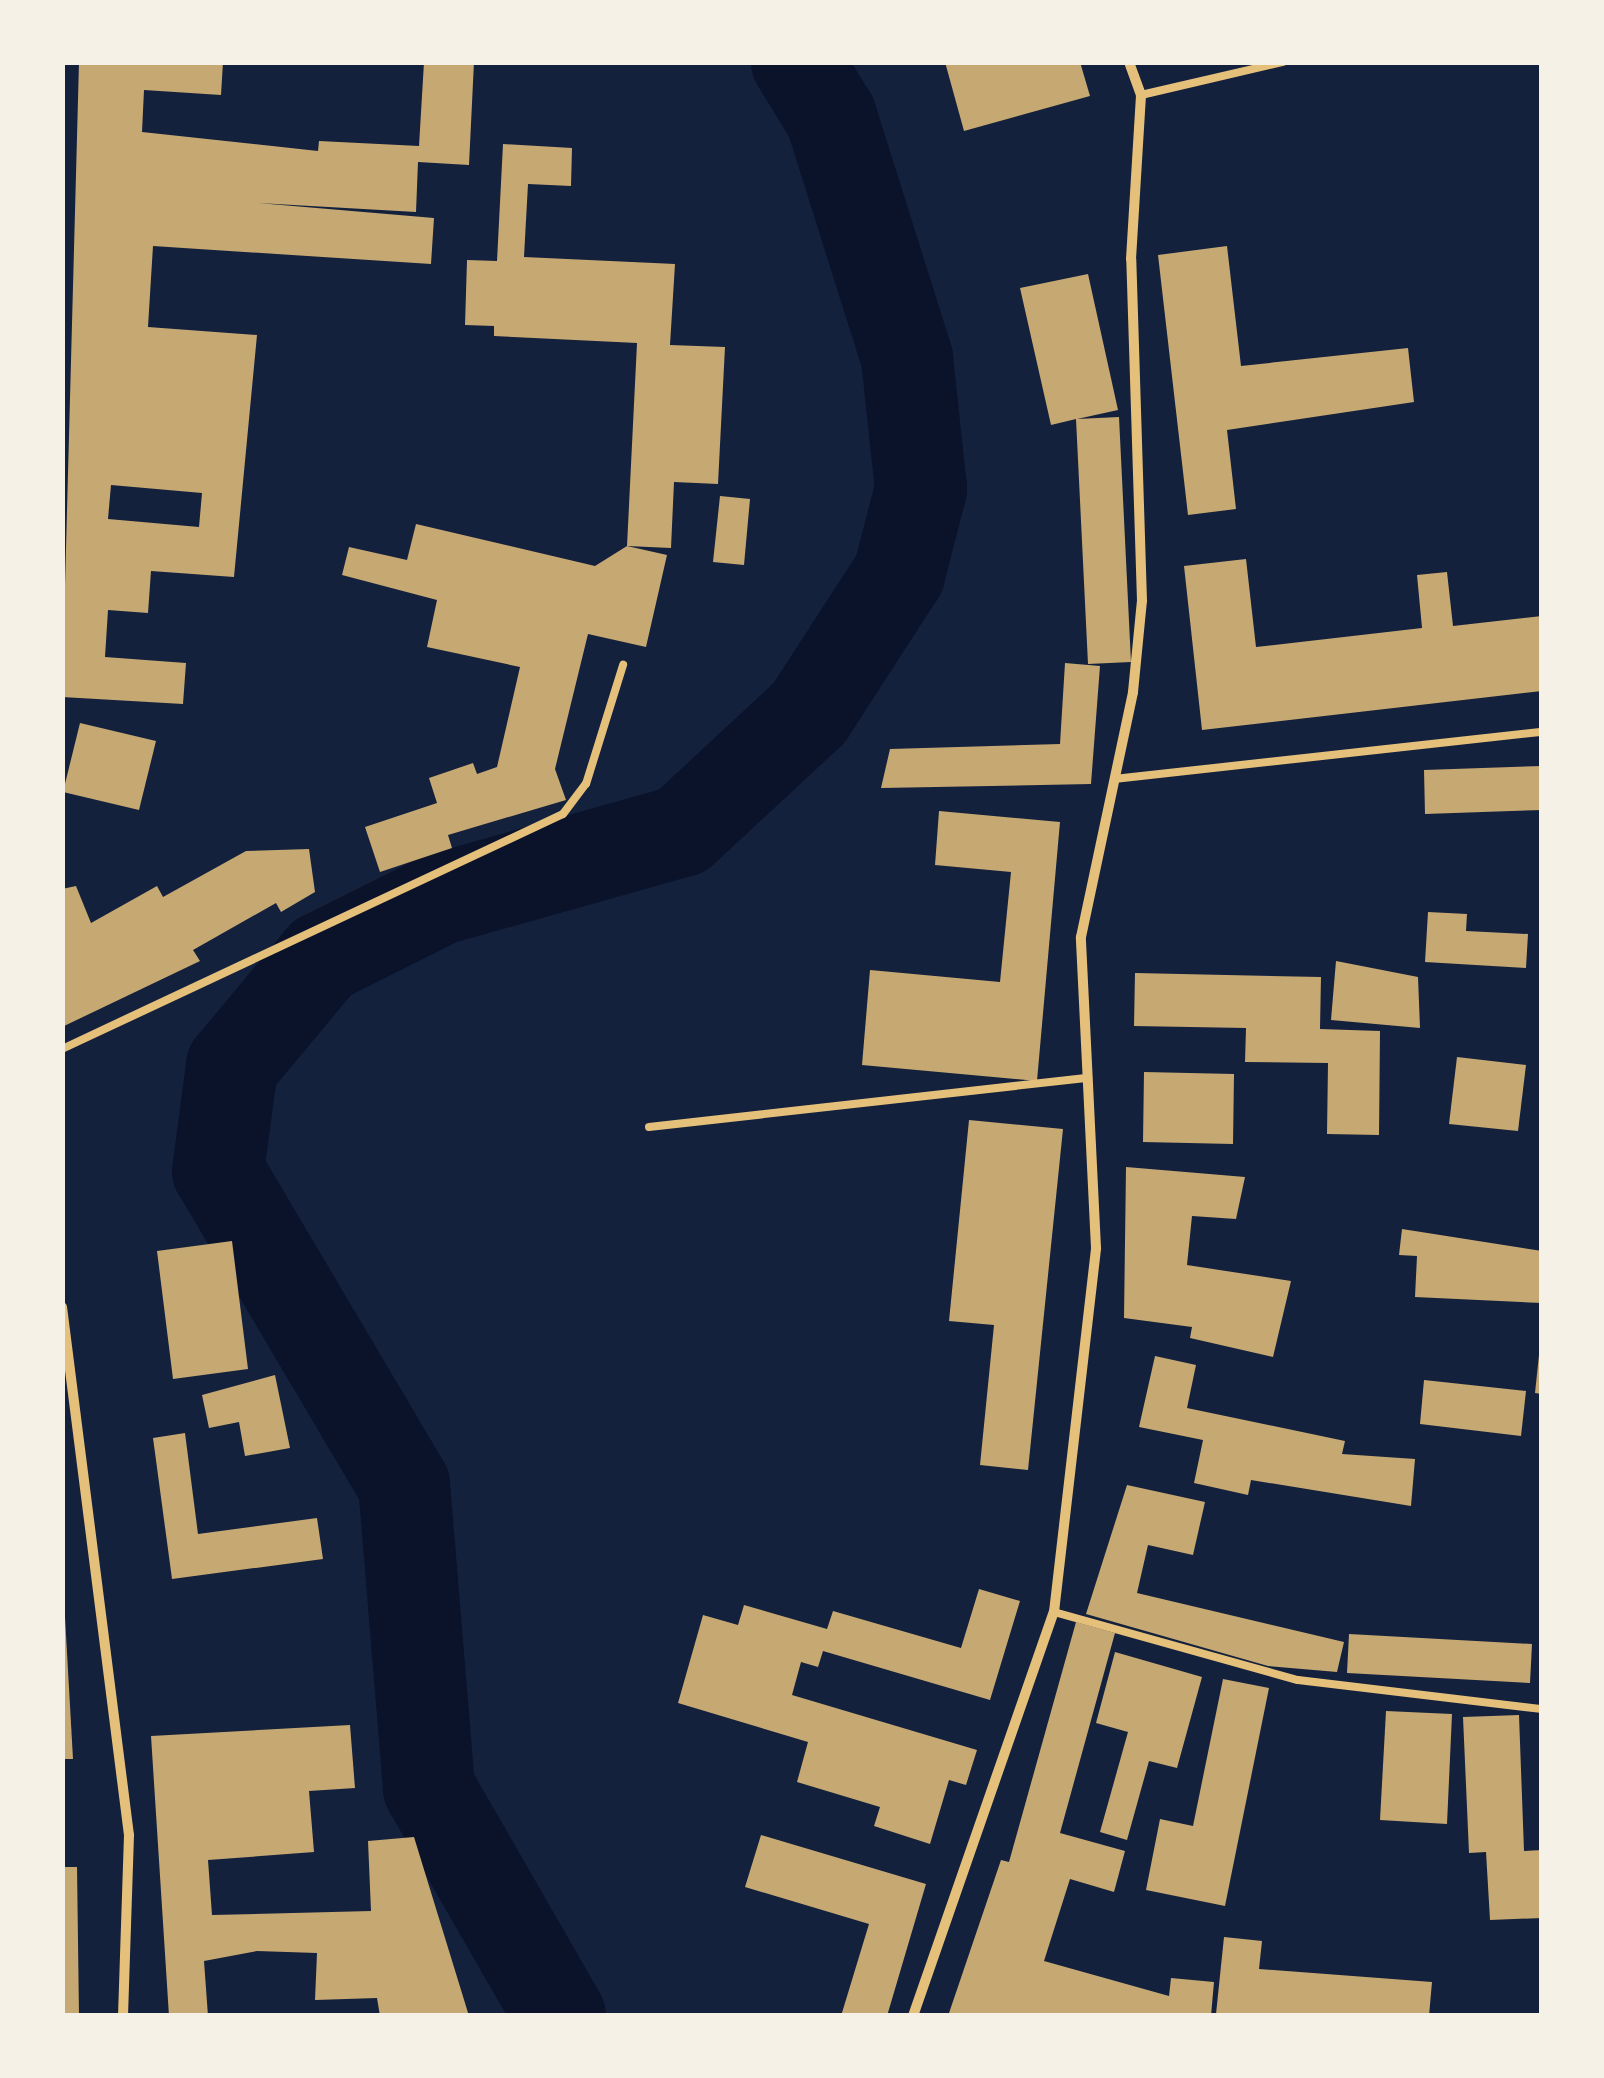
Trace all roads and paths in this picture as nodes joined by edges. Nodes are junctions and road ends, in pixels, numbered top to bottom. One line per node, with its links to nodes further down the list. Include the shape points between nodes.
1 (1130, 62): 3 (street)
2 (1283, 62): 3 (lane)
3 (1141, 95): 6 (street, via 1131,259 1142,600 1133,692)
4 (623, 664): 7 (lane, via 586,784 563,814)
5 (1542, 732): 6 (lane)
6 (1110, 780): 8 (street, via 1081,938)
7 (62, 1049)
8 (1088, 1078): 9 (lane); 11 (street, via 1096,1248)
9 (648, 1128)
10 (62, 1307): 13 (street, via 129,1836)
11 (1054, 1612): 12 (lane, via 1298,1680); 14 (street)
12 (1542, 1709)
13 (123, 2016)
14 (912, 2016)

